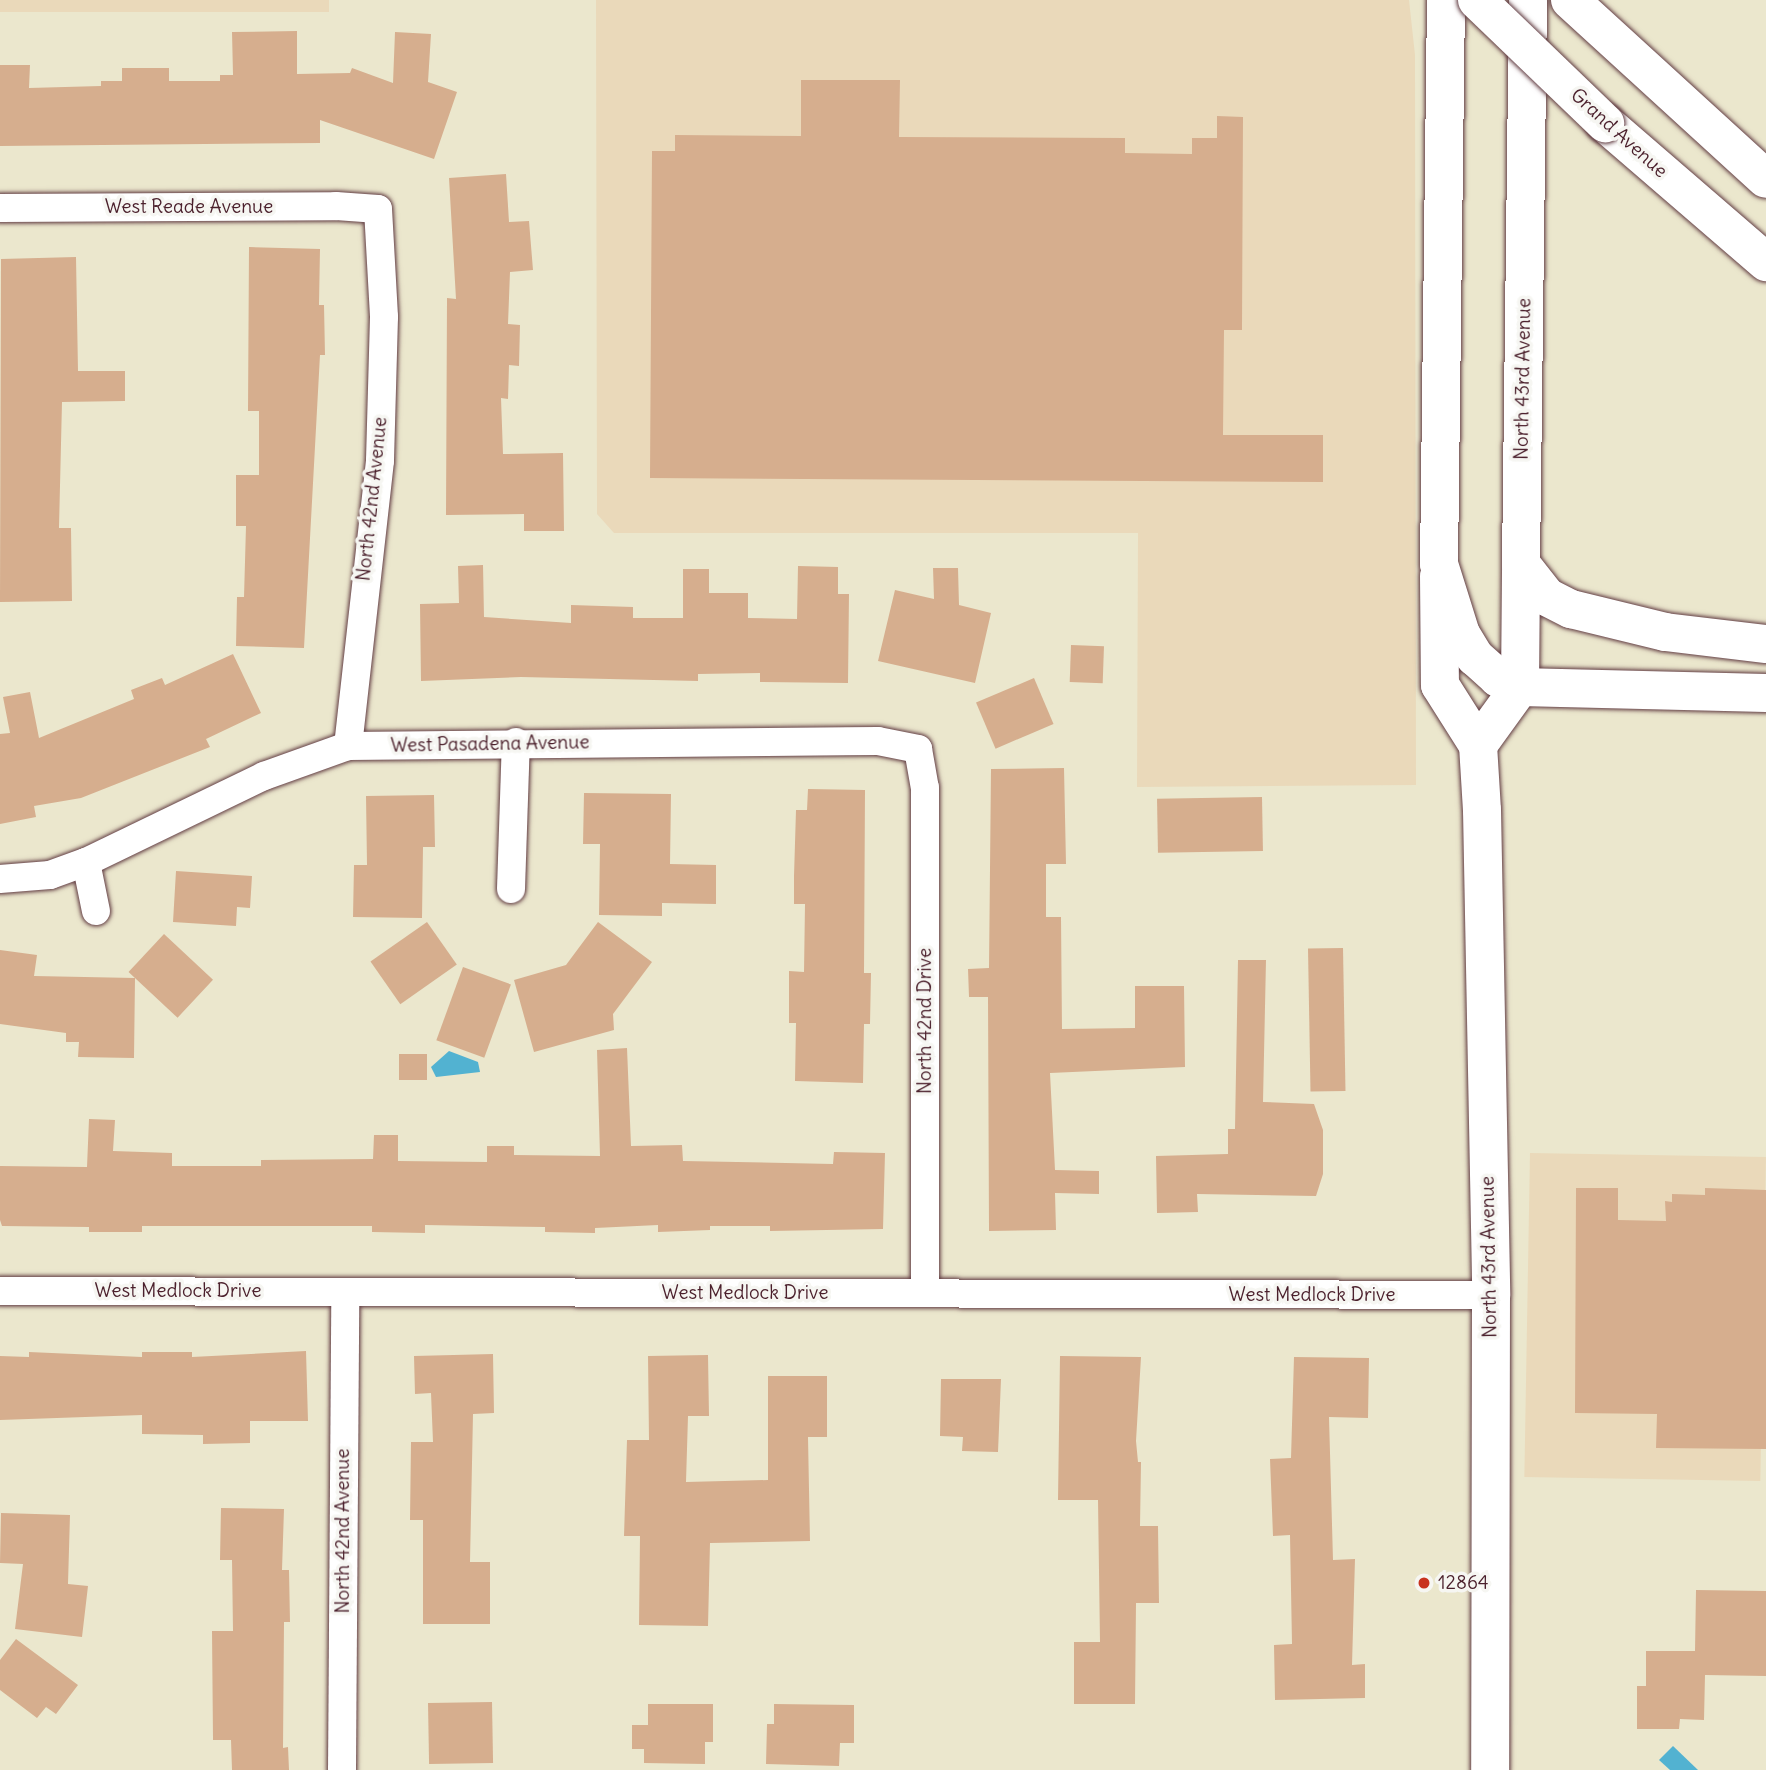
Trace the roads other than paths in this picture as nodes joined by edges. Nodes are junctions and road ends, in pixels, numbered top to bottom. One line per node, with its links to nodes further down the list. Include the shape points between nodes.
1 (1446, 0): 9 (main road)
2 (1477, 0): 8 (main road, Grand Avenue, bridge, via 1605,122)
3 (1528, 0): 10 (main road, North 43rd Avenue)
4 (1570, 0): 5 (main road)
5 (1766, 179)
6 (0, 208): 7 (street, West Reade Avenue)
7 (378, 209): 16 (street, North 42nd Avenue, via 384,317 380,461)
8 (1766, 262)
9 (1439, 564): 12 (main road, via 1461,634 1475,657 1498,678); 15 (main road, via 1440,685)
10 (1521, 564): 11 (main road, via 1547,597 1571,609 1665,632); 12 (main road, North 43rd Avenue)
11 (1766, 643)
12 (1520, 687): 13 (main road); 15 (main road)
13 (1766, 693)
14 (516, 742): 16 (street, West Pasadena Avenue); 17 (street, West Pasadena Avenue, via 878,741); 20 (street)
15 (1478, 745): 25 (main road, North 43rd Avenue)
16 (348, 746): 18 (street, West Pasadena Avenue, via 264,776)
17 (918, 749): 24 (street, North 42nd Drive, via 925,788)
18 (86, 862): 19 (street, West Pasadena Avenue, via 50,874); 21 (street)
19 (0, 879)
20 (510, 889)
21 (96, 911)
22 (0, 1291): 23 (street, West Medlock Drive)
23 (345, 1292): 24 (street, West Medlock Drive); 26 (street, North 42nd Avenue)
24 (925, 1293): 25 (street, West Medlock Drive)
25 (1491, 1294): 27 (main road, North 43rd Avenue)
26 (342, 1770)
27 (1490, 1770)

